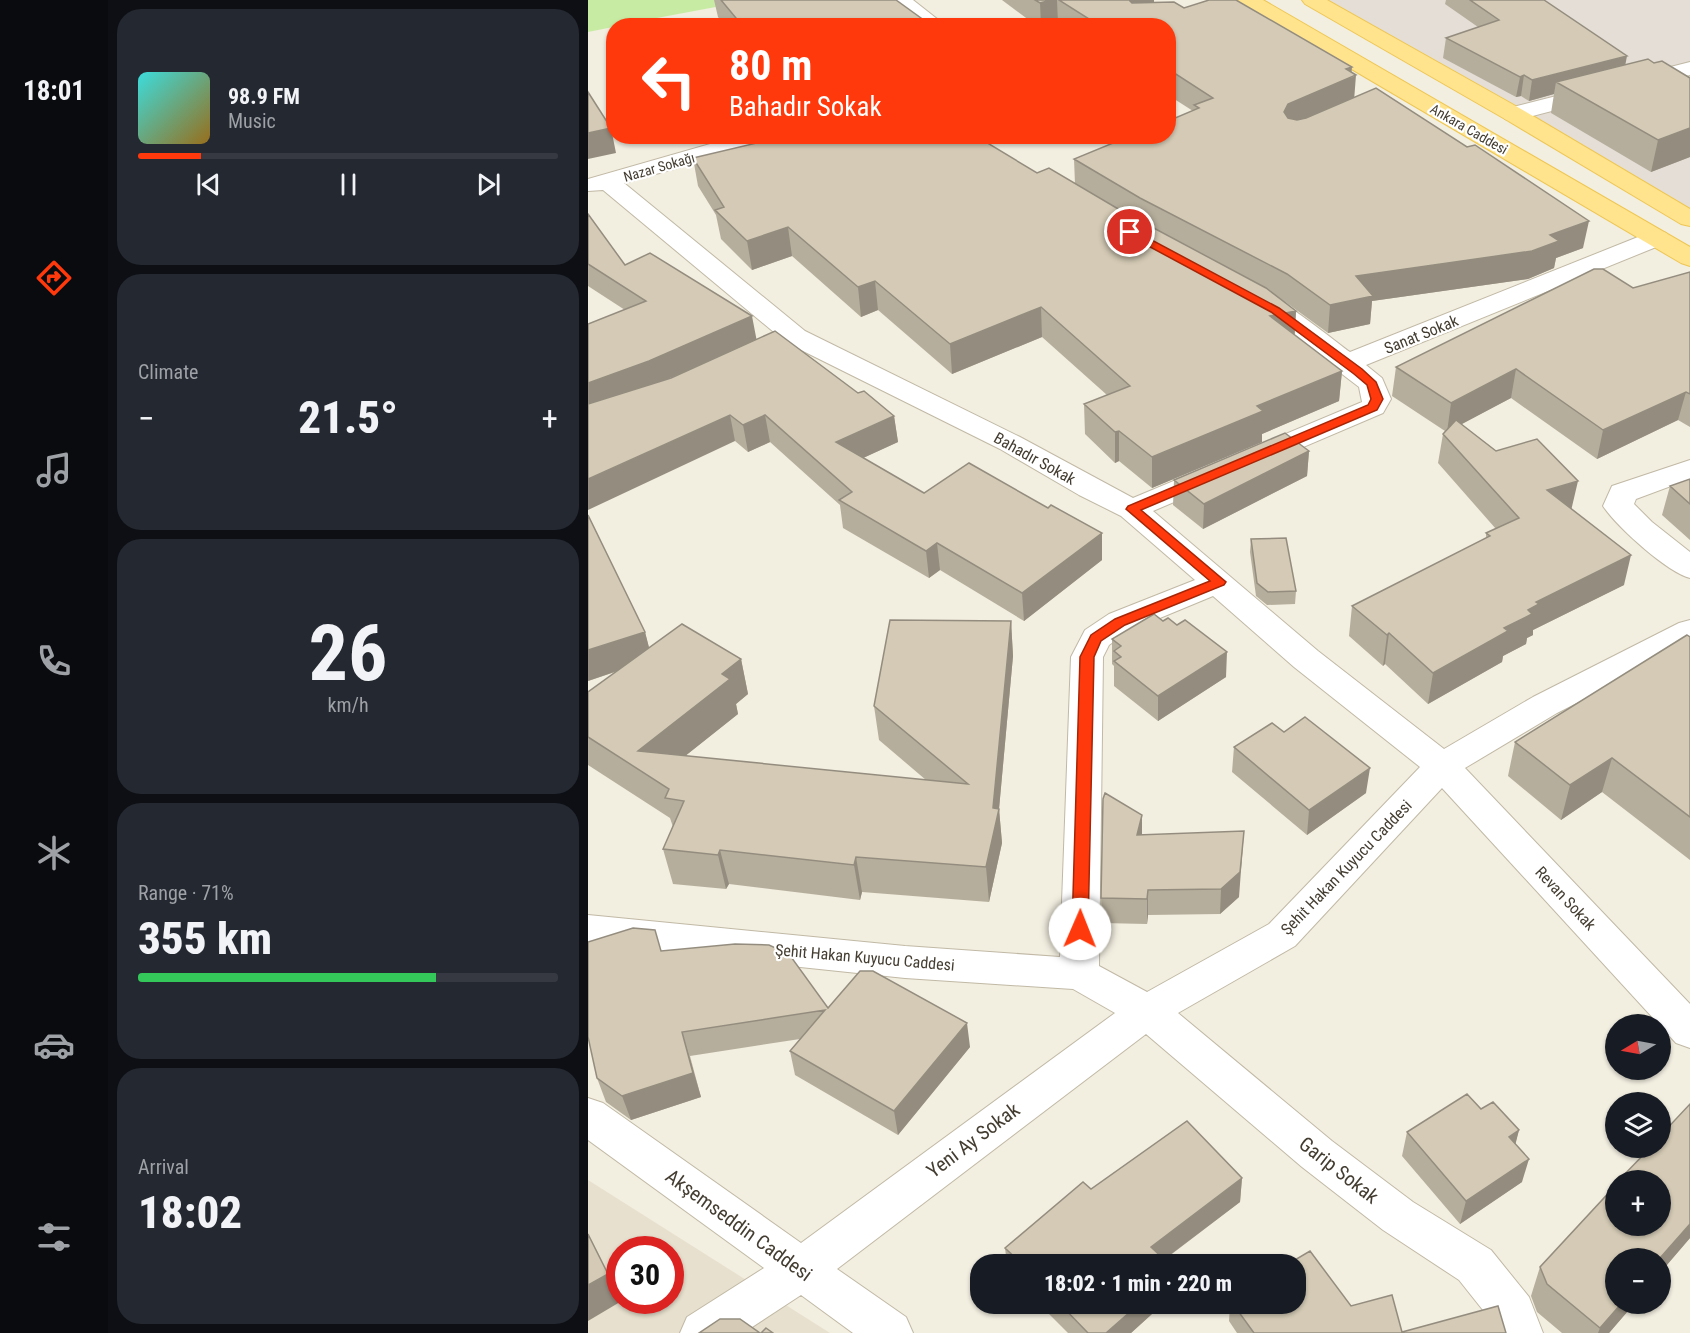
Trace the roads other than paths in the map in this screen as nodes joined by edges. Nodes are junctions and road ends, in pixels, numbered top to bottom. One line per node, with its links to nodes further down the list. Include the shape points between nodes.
1 (900, 0): 4 (street)
2 (1248, 0): 6 (main road, Ankara Caddesi)
3 (1312, 0): 8 (main road)
4 (925, 18)
5 (1690, 68): 8 (street)
6 (1403, 90): 7 (street); 12 (main road, Ankara Caddesi)
7 (1382, 100)
8 (1514, 114): 11 (main road)
9 (737, 144): 10 (street, Nazar Sokağı)
10 (598, 184): 17 (street, Bahadır Sokak, via 785,342 1010,443)
11 (1690, 219)
12 (1657, 238): 13 (main road, Ankara Caddesi); 15 (street, Sanat Sokak)
13 (1690, 258)
14 (1237, 289): 15 (street, via 1275,310)
15 (1347, 363): 17 (street, via 1372,384 1377,399 1373,407)
16 (1690, 469): 18 (street, via 1623,493 1618,506)
17 (1132, 509): 19 (street, Bahadır Sokak)
18 (1690, 568)
19 (1220, 582): 21 (street, Bahadır Sokak, via 1306,659); 23 (street, via 1120,622 1096,638 1087,657)
20 (1690, 631): 21 (street, Şehit Hakan Kuyucu Caddesi, via 1545,705)
21 (1442, 766): 24 (street, Şehit Hakan Kuyucu Caddesi, via 1282,935); 25 (street, Revan Sokak)
22 (588, 930): 23 (street, Şehit Hakan Kuyucu Caddesi, via 893,961)
23 (1079, 974): 24 (street, Şehit Hakan Kuyucu Caddesi)
24 (1147, 1011): 27 (street, Yeni Ay Sokak); 30 (street, Garip Sokak, via 1317,1154 1398,1216 1475,1265 1513,1312)
25 (1690, 1031)
26 (588, 1116): 27 (street, Akşemseddin Caddesi)
27 (801, 1270): 28 (street, Yeni Ay Sokak); 29 (street, Akşemseddin Caddesi)
28 (703, 1333)
29 (890, 1333)
30 (1520, 1333)

